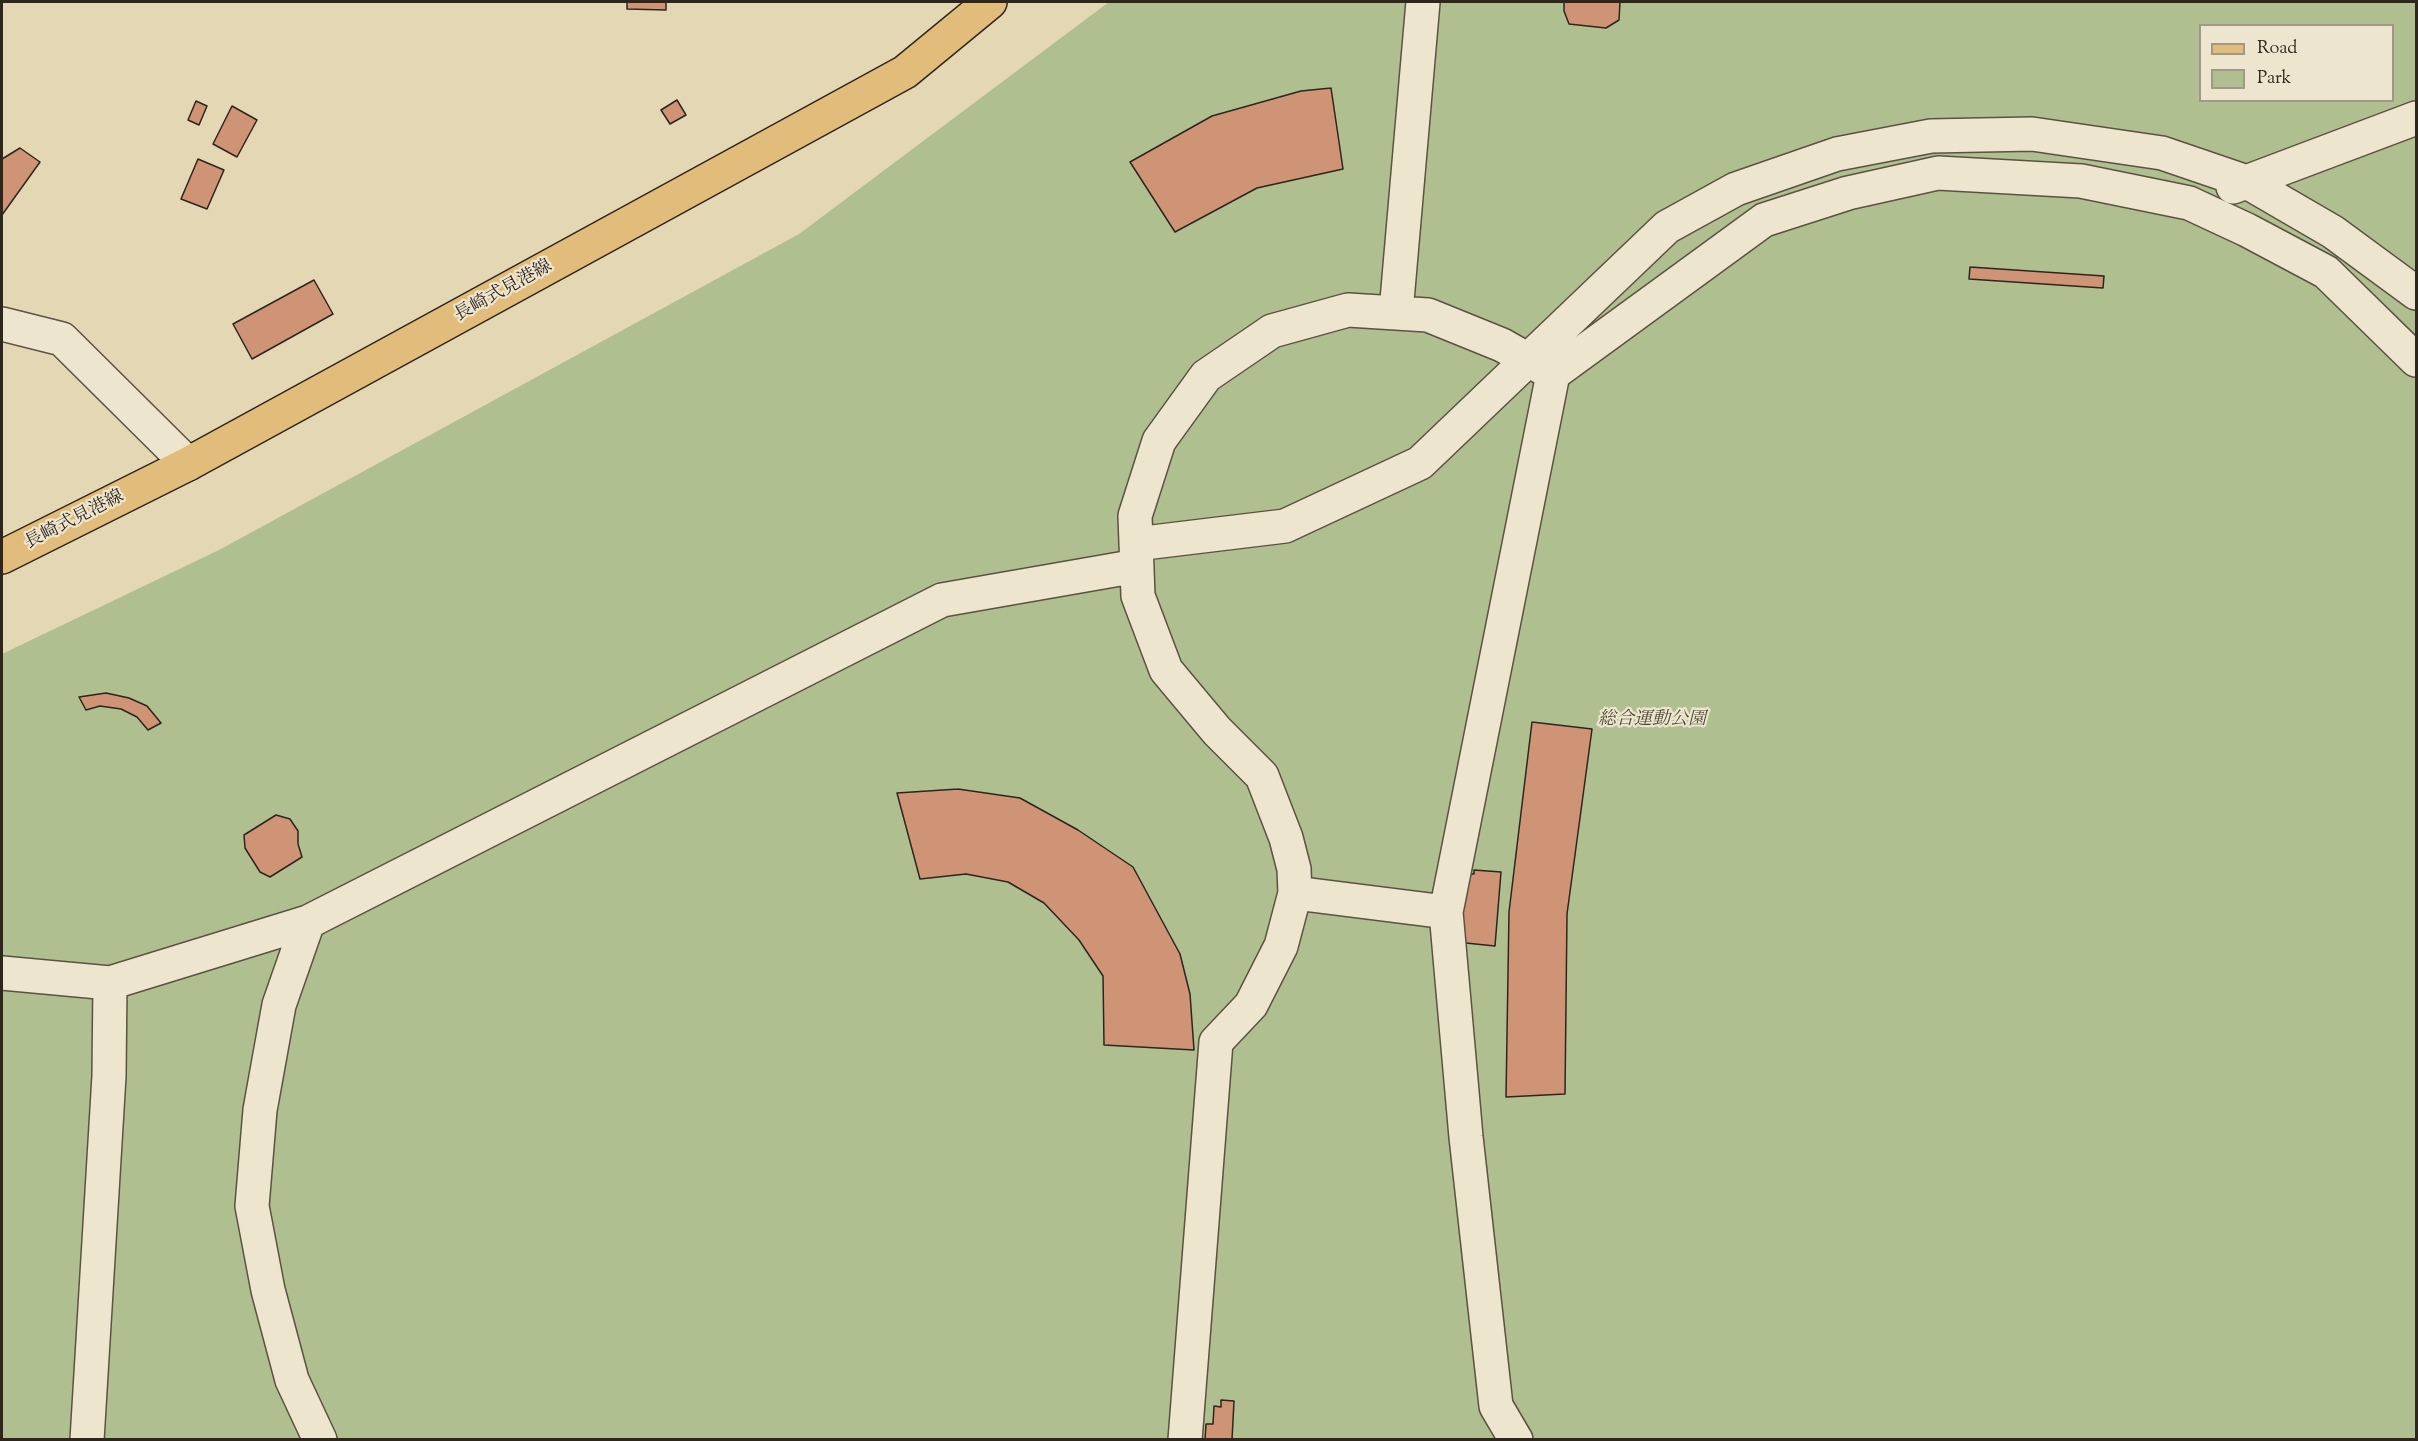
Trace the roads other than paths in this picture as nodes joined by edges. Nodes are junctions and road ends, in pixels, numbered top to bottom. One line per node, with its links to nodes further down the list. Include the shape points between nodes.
1 (990, 2): 11 (main road, 長崎式見港線, via 905,72)
2 (1423, 2): 7 (street)
3 (2416, 118): 4 (street)
4 (2247, 182): 5 (street); 6 (street, via 2333,232); 10 (street, via 2162,153 2032,134 1931,136 1838,154 1736,189 1667,227)
5 (2189, 203): 9 (street, via 2326,272); 10 (street, via 2080,181 1938,173 1848,193 1764,220)
6 (2416, 293)
7 (1396, 312): 10 (street, via 1428,315 1502,345); 12 (street, via 1348,310 1272,331 1206,376 1159,441 1135,516)
8 (2, 324): 11 (street, via 62,339)
9 (2416, 360)
10 (1541, 367): 12 (street, via 1420,463 1316,512 1285,526); 15 (street)
11 (188, 464): 13 (main road, 長崎式見港線)
12 (1136, 555): 14 (street, via 1138,596 1166,670 1217,731 1262,776 1286,838); 16 (street, via 942,600)
13 (2, 557)
14 (1295, 893): 15 (street); 21 (street, via 1281,946 1251,1005 1216,1042)
15 (1446, 912): 22 (street, via 1496,1406)
16 (308, 922): 18 (street); 20 (street, via 279,1005 260,1110 252,1206 268,1290 292,1380)
17 (2, 973): 18 (street)
18 (110, 983): 19 (street, via 109,1076)
19 (87, 1440)
20 (320, 1440)
21 (1185, 1440)
22 (1516, 1440)

